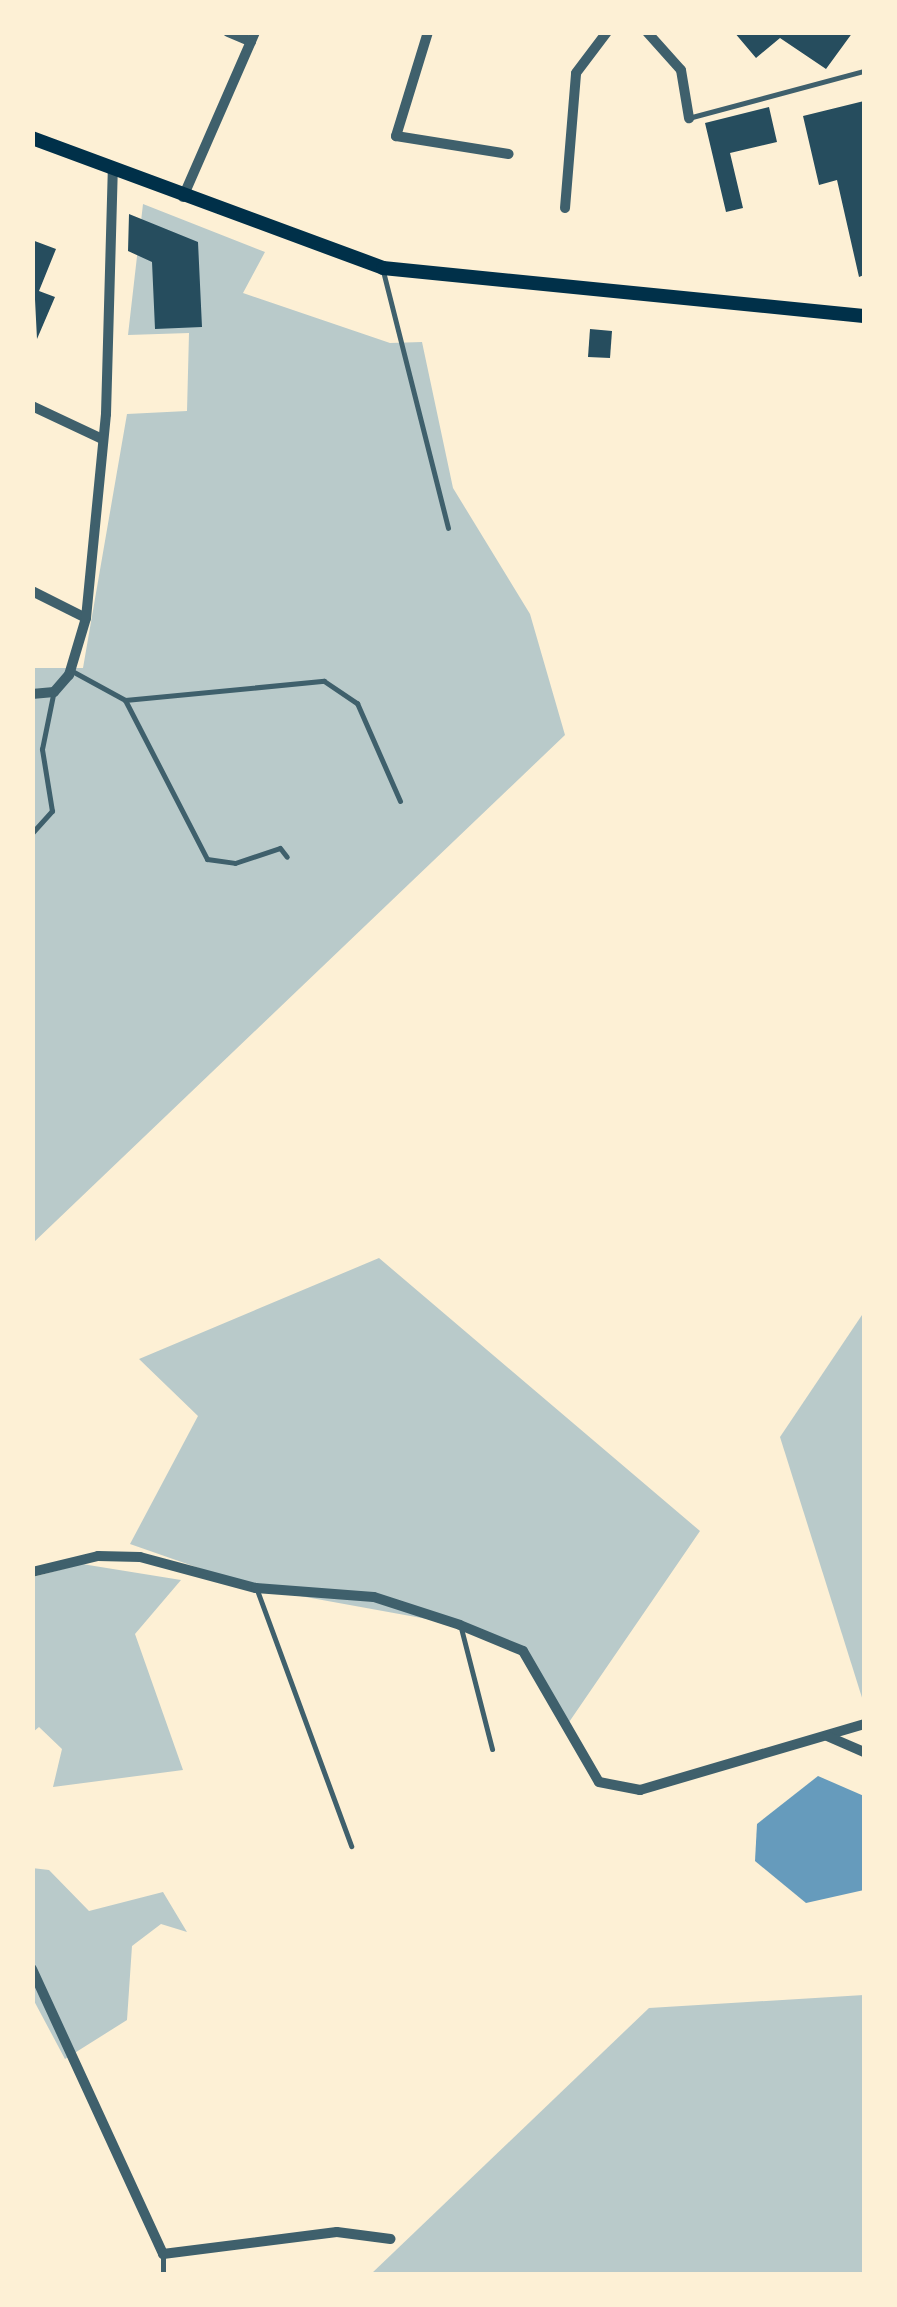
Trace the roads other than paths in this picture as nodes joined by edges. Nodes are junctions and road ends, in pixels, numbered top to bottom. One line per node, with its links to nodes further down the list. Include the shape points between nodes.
1 (228, 32): 5 (street)
2 (428, 32): 9 (street, via 396,136)
3 (607, 32): 12 (street, via 576,73)
4 (648, 32): 7 (street, via 681,70)
5 (253, 37): 11 (street)
6 (864, 71): 7 (lane)
7 (689, 118)
8 (32, 138): 10 (main road)
9 (509, 154)
10 (113, 169): 11 (main road); 17 (street)
11 (182, 199): 13 (main road)
12 (565, 208)
13 (383, 268): 14 (main road); 18 (lane)
14 (864, 316)
15 (35, 408): 16 (street); 17 (street)
16 (32, 420)
17 (102, 439): 20 (street)
18 (448, 528)
19 (32, 591): 20 (street)
20 (86, 618): 21 (street)
21 (71, 671): 22 (street); 24 (lane)
22 (54, 692): 23 (street); 26 (lane, via 42,749 52,811)
23 (32, 694)
24 (125, 700): 25 (lane, via 324,681 357,703); 27 (lane, via 208,859 235,862 280,848)
25 (400, 800)
26 (32, 833)
27 (288, 858)
28 (32, 1572): 29 (street, via 116,1556)
29 (256, 1588): 30 (street, via 374,1597); 35 (lane)
30 (460, 1625): 32 (street, via 523,1651 598,1782 640,1790); 33 (lane)
31 (864, 1724): 32 (street)
32 (826, 1736): 34 (street)
33 (492, 1749)
34 (864, 1752)
35 (351, 1846)
36 (32, 1969): 38 (street)
37 (390, 2239): 38 (street, via 298,2234)
38 (163, 2254): 39 (lane)
39 (163, 2274)

